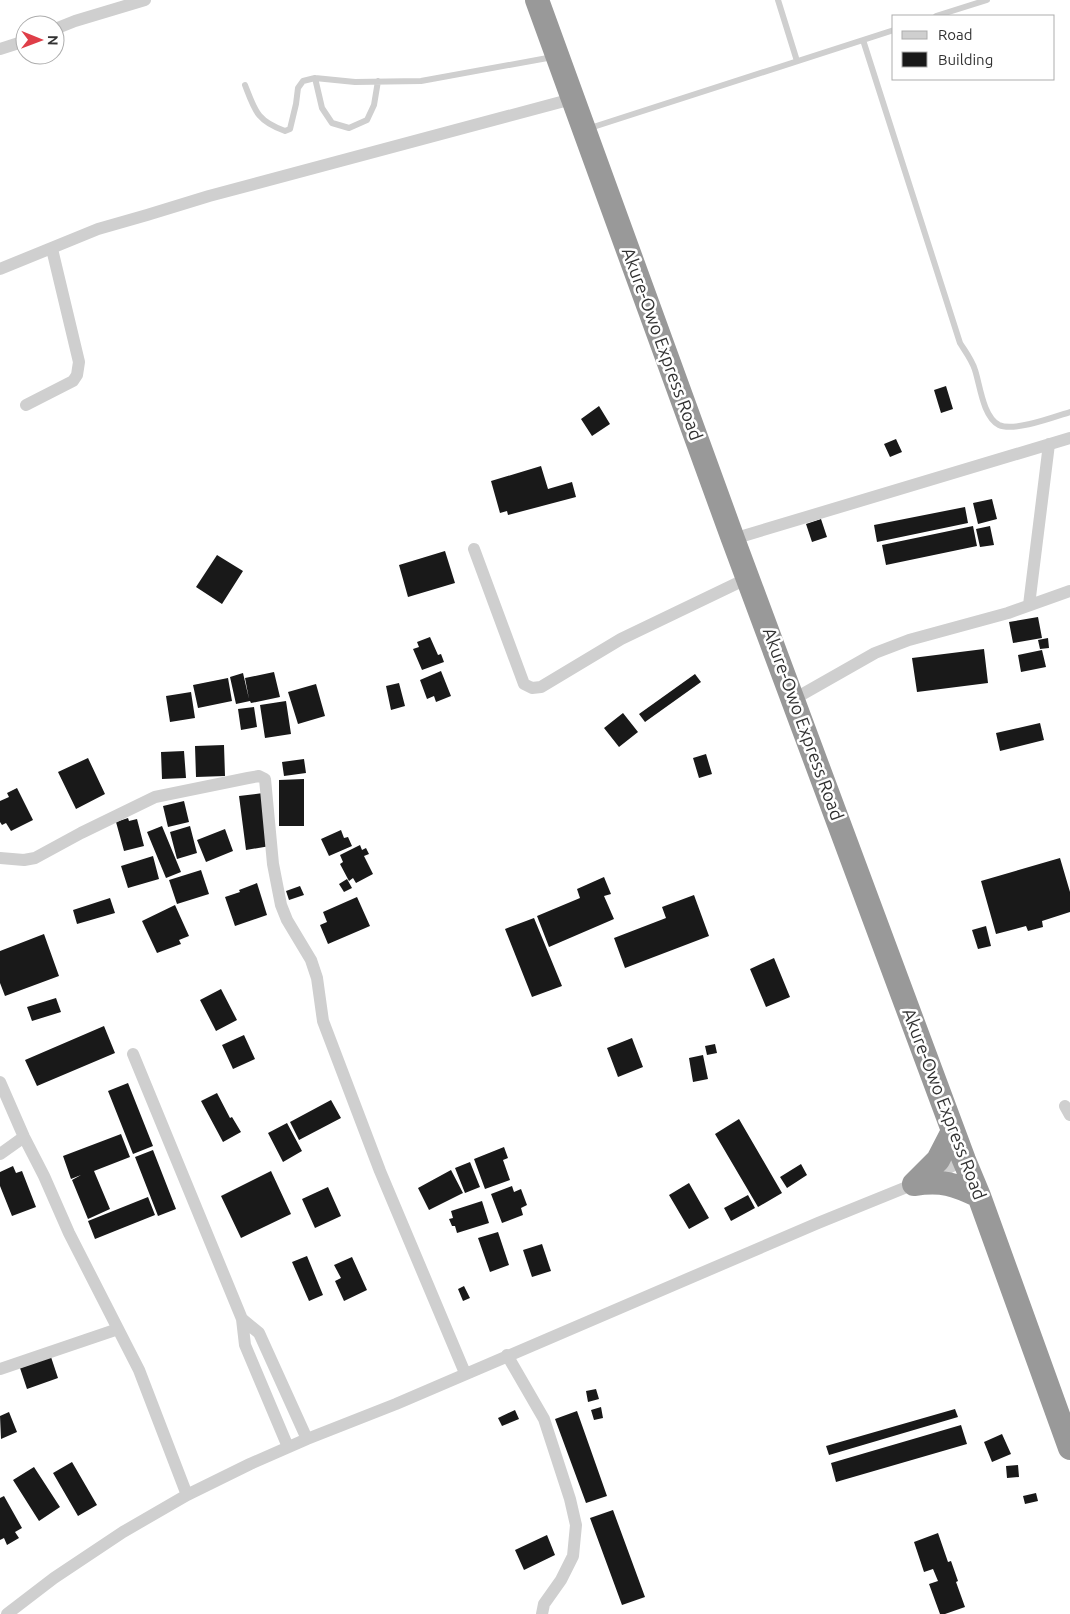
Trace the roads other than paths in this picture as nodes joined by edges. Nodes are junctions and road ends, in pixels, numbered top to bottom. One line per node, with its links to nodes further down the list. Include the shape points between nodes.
1 (145, 0): 6 (street)
2 (537, 0): 11 (highway, Akure-Owo Express Road)
3 (778, 0): 12 (lane)
4 (987, 0): 5 (lane)
5 (939, 15)
6 (65, 25)
7 (892, 31): 8 (lane)
8 (863, 40): 12 (lane); 21 (lane, via 960,343 975,368 992,420 1000,426 1013,427)
9 (15, 44): 10 (street)
10 (0, 49)
11 (557, 57): 14 (lane, via 421,82); 16 (highway, Akure-Owo Express Road)
12 (797, 62): 17 (lane)
13 (315, 78): 14 (lane); 14 (lane, via 322,108 332,123 349,128 367,120 374,105); 15 (lane, via 303,81 298,88 290,129 285,131 256,113)
14 (378, 82)
15 (245, 85)
16 (572, 99): 17 (highway, Akure-Owo Express Road); 18 (street, via 209,196 98,230)
17 (584, 130): 24 (highway, Akure-Owo Express Road)
18 (52, 249): 19 (street); 20 (street, via 78,362 77,374 72,382)
19 (0, 269)
20 (26, 405)
21 (1070, 412)
22 (1070, 438): 23 (street)
23 (1049, 444): 24 (street); 28 (street)
24 (733, 539): 26 (highway, Akure-Owo Express Road)
25 (474, 549): 26 (street, via 524,684 532,688 541,687 621,639)
26 (748, 578): 29 (highway, Akure-Owo Express Road)
27 (1070, 591): 28 (street)
28 (1029, 605): 29 (street, via 875,653)
29 (794, 699): 33 (highway, Akure-Owo Express Road)
30 (0, 858): 43 (street, via 34,858 155,797 258,776 265,779 281,905 311,960 326,1030 380,1171)
31 (134, 1054): 39 (street)
32 (0, 1082): 34 (street)
33 (953, 1131): 36 (highway, Akure-Owo Express Road); 37 (highway, via 938,1160)
34 (24, 1137): 35 (street); 40 (street)
35 (0, 1154)
36 (964, 1160): 37 (street); 38 (highway, Akure-Owo Express Road)
37 (914, 1184): 38 (highway, via 944,1182); 41 (street)
38 (979, 1196): 46 (highway, Akure-Owo Express Road)
39 (242, 1319): 44 (street, via 259,1333); 45 (street, via 245,1345)
40 (118, 1330): 42 (street); 47 (street, via 153,1405)
41 (508, 1355): 43 (street); 49 (street, via 544,1419 576,1525 573,1556 544,1604)
42 (0, 1369)
43 (466, 1373): 44 (street)
44 (307, 1439): 45 (street)
45 (288, 1447): 47 (street)
46 (1070, 1448)
47 (187, 1495): 48 (street, via 54,1578)
48 (7, 1614)
49 (542, 1614)

